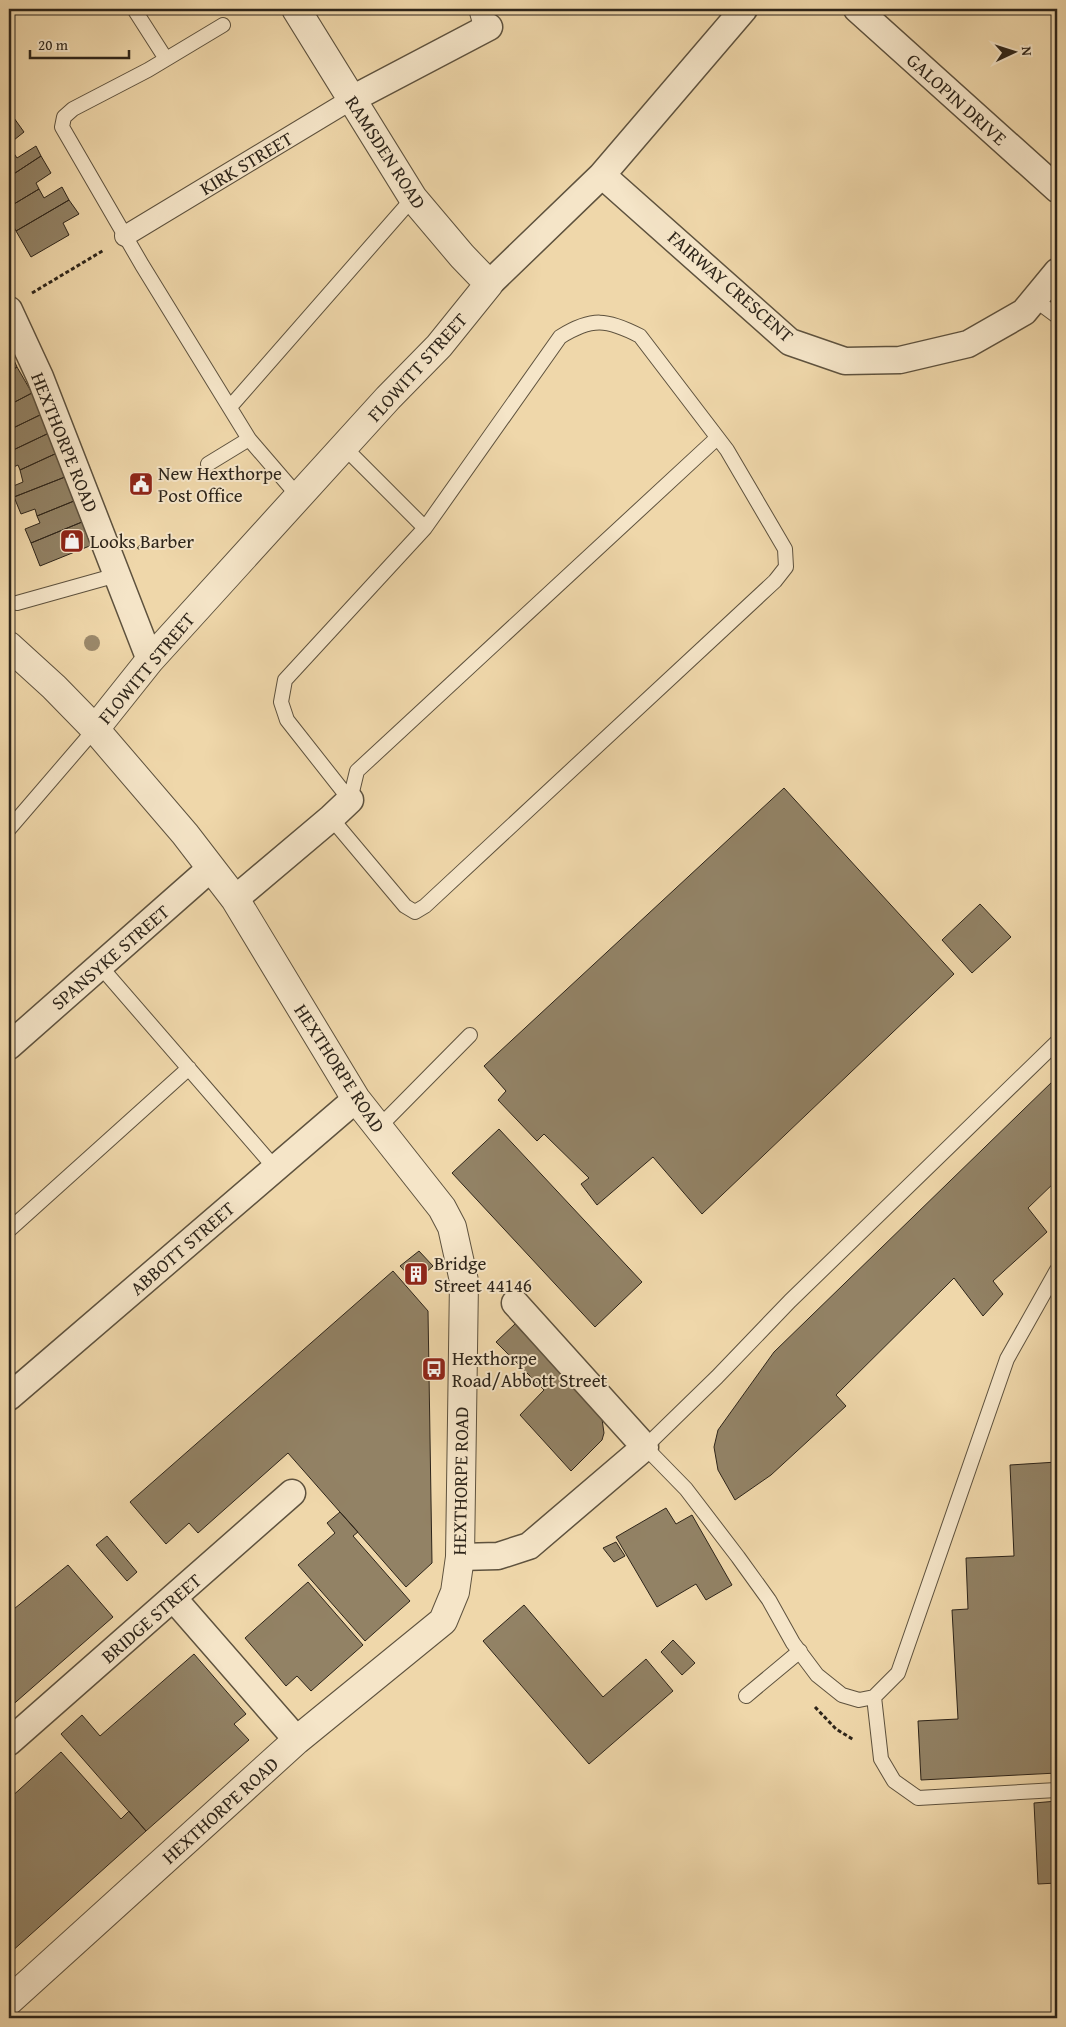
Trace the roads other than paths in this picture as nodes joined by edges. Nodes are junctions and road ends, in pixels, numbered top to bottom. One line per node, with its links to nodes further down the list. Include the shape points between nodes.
1 (134, 9): 7 (lane)
2 (296, 9): 8 (street, RAMSDEN ROAD)
3 (744, 9): 9 (street, FLOWITT STREET)
4 (857, 9): 10 (street, GALOPIN DRIVE)
5 (482, 22): 8 (street, KIRK STREET)
6 (223, 26): 7 (lane)
7 (166, 59): 12 (lane, via 64,117 62,127)
8 (352, 99): 11 (street, RAMSDEN ROAD); 12 (street, KIRK STREET)
9 (602, 175): 14 (street, FLOWITT STREET); 15 (street, FAIRWAY CRESCENT, via 790,342 845,361 900,360 968,344 1024,312)
10 (1057, 189)
11 (413, 198): 14 (street, RAMSDEN ROAD); 18 (lane)
12 (126, 236): 18 (lane)
13 (1057, 272): 15 (street, FAIRWAY CRESCENT)
14 (489, 284): 21 (street, FLOWITT STREET, via 439,346)
15 (1034, 299): 17 (lane)
16 (17, 304): 25 (street, HEXTHORPE ROAD, via 40,377)
17 (1057, 316)
18 (230, 407): 20 (lane)
19 (717, 438): 24 (lane, via 640,336 620,326 600,322 578,325 560,336); 30 (lane, via 357,771); 31 (lane, via 785,549 786,567 775,581 432,900 415,912 406,906)
20 (249, 439): 22 (lane); 23 (lane)
21 (344, 447): 23 (street, FLOWITT STREET); 24 (lane)
22 (208, 464)
23 (298, 496): 28 (street, FLOWITT STREET)
24 (426, 528): 30 (lane, via 285,680 281,702 287,720)
25 (117, 575): 26 (lane); 28 (street, HEXTHORPE ROAD)
26 (17, 603)
27 (9, 646): 29 (street, HEXTHORPE ROAD)
28 (150, 660): 29 (street, FLOWITT STREET)
29 (95, 729): 32 (lane); 33 (street, HEXTHORPE ROAD, via 186,834)
30 (350, 800): 31 (street)
31 (331, 818): 34 (street)
32 (9, 829)
33 (211, 868): 34 (street, HEXTHORPE ROAD); 35 (street, SPANSYKE STREET)
34 (235, 899): 40 (street, HEXTHORPE ROAD)
35 (100, 966): 38 (street, SPANSYKE STREET); 39 (lane)
36 (470, 1035): 41 (lane)
37 (1057, 1042): 47 (lane, via 790,1301)
38 (9, 1046)
39 (189, 1068): 42 (lane); 43 (lane)
40 (356, 1099): 41 (street, HEXTHORPE ROAD); 42 (street, ABBOTT STREET)
41 (378, 1128): 49 (street, HEXTHORPE ROAD, via 442,1208 452,1227 464,1281)
42 (275, 1168): 46 (street, ABBOTT STREET)
43 (9, 1230)
44 (1057, 1270): 53 (lane, via 1007,1359 898,1673)
45 (515, 1303): 47 (street)
46 (9, 1397)
47 (646, 1447): 49 (street, via 529,1546 498,1556); 51 (lane, via 686,1489 738,1557 770,1600)
48 (292, 1493): 50 (street, BRIDGE STREET)
49 (460, 1557): 54 (street, HEXTHORPE ROAD, via 454,1592 443,1621)
50 (174, 1599): 54 (street); 55 (street, BRIDGE STREET)
51 (800, 1651): 52 (lane); 53 (lane, via 817,1675 842,1695 859,1700)
52 (746, 1696)
53 (874, 1698): 56 (lane, via 881,1759 894,1781 918,1798)
54 (298, 1740): 57 (street, HEXTHORPE ROAD)
55 (9, 1742)
56 (1057, 1790)
57 (9, 2001)

